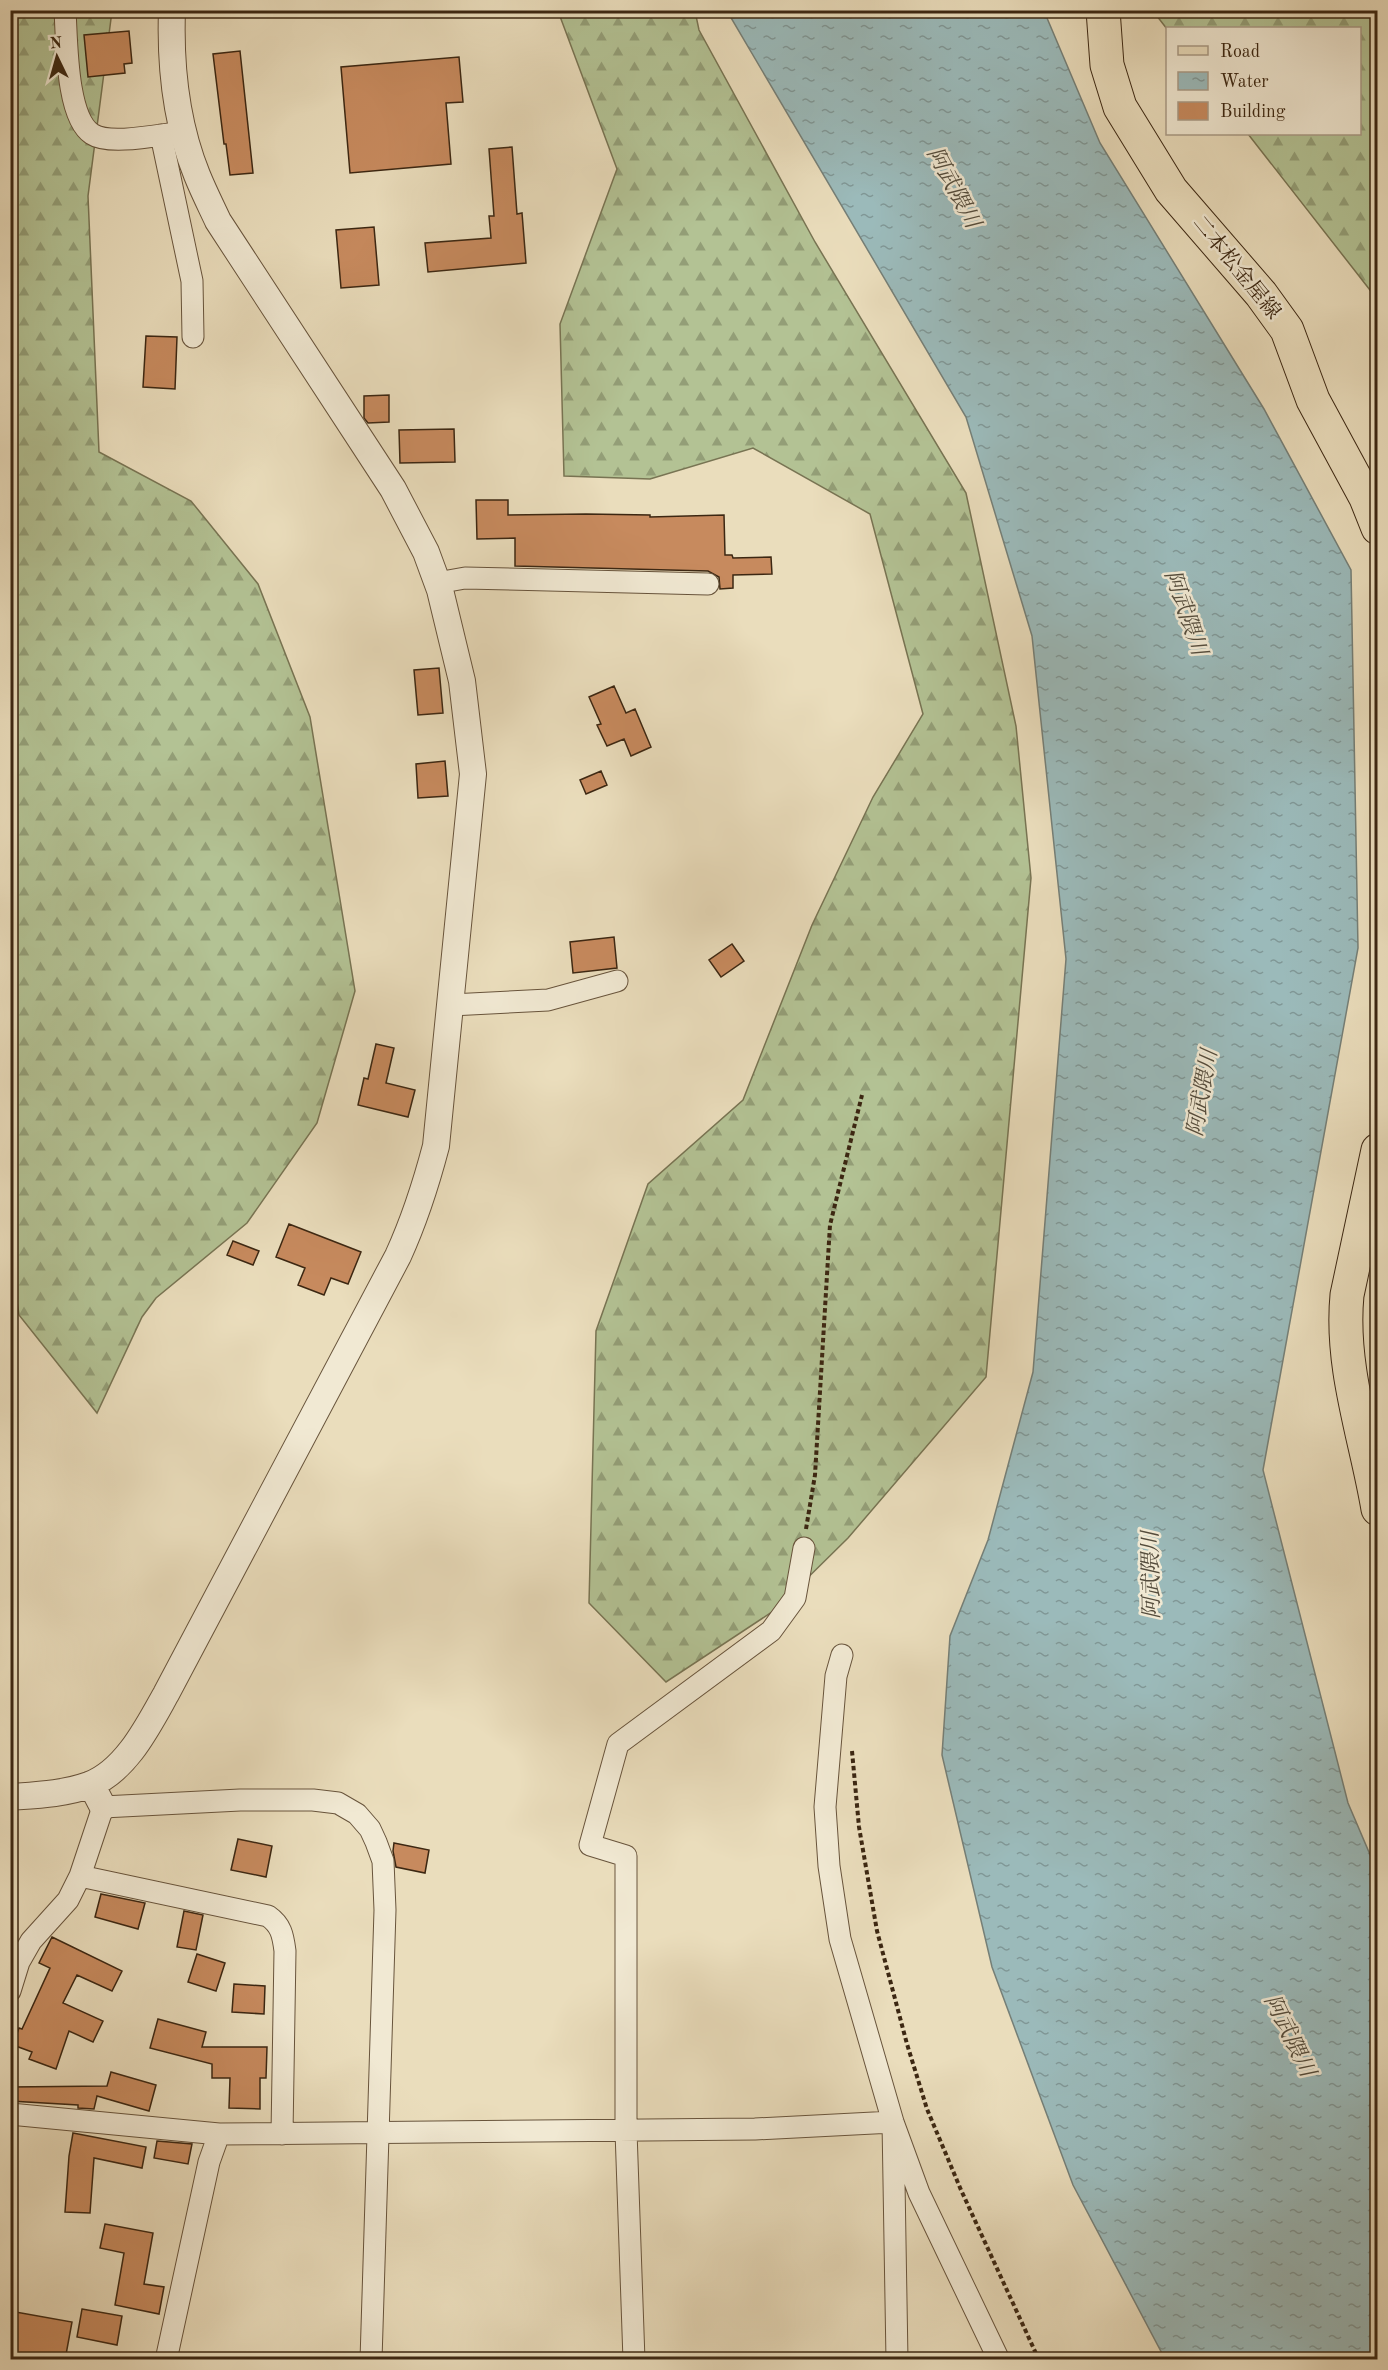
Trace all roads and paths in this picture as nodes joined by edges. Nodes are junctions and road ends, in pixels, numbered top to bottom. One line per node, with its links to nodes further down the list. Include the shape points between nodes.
1 (172, 10): 4 (street)
2 (1103, 10): 6 (main road, 二本松金屋線, via 1107,65 1120,108 1171,190 1239,266 1287,330 1313,400 1366,498)
3 (65, 11): 4 (street, via 72,85 83,125 93,135 112,140)
4 (172, 133): 5 (street, via 192,280); 7 (street, via 218,221 393,489 426,552)
5 (193, 337)
6 (1377, 528)
7 (437, 583): 8 (street, via 465,578); 10 (street, via 462,681 473,774)
8 (708, 584)
9 (617, 981): 10 (street, via 548,1000)
10 (451, 1005): 17 (street, via 436,1146 407,1235 150,1722 117,1765)
11 (862, 1095): 14 (path, via 830,1225 815,1475)
12 (1377, 1150): 13 (main road, via 1345,1315 1350,1375)
13 (1377, 1509)
14 (804, 1548): 24 (street, via 795,1598 771,1631 618,1744 590,1845 626,1856)
15 (842, 1655): 23 (street, via 836,1676 825,1807 830,1866 840,1940)
16 (852, 1749): 33 (path, via 859,1827 877,1931 907,2044 927,2109)
17 (91, 1784): 18 (street, via 52,1794); 19 (street)
18 (10, 1797)
19 (104, 1807): 20 (street); 27 (street, via 313,1800 338,1803 357,1814 370,1828 383,1861 385,1910)
20 (80, 1876): 21 (street, via 68,1900 19,1962); 26 (street, via 268,1916 278,1923 285,1951)
21 (10, 1991)
22 (10, 2114): 25 (street)
23 (893, 2122): 24 (street); 31 (street); 32 (street, via 920,2193)
24 (626, 2131): 27 (street); 30 (street)
25 (219, 2134): 26 (street); 28 (street, via 209,2162)
26 (282, 2134): 27 (street)
27 (379, 2134): 29 (street)
28 (166, 2360)
29 (371, 2360)
30 (634, 2360)
31 (897, 2360)
32 (999, 2360)
33 (1039, 2360)

